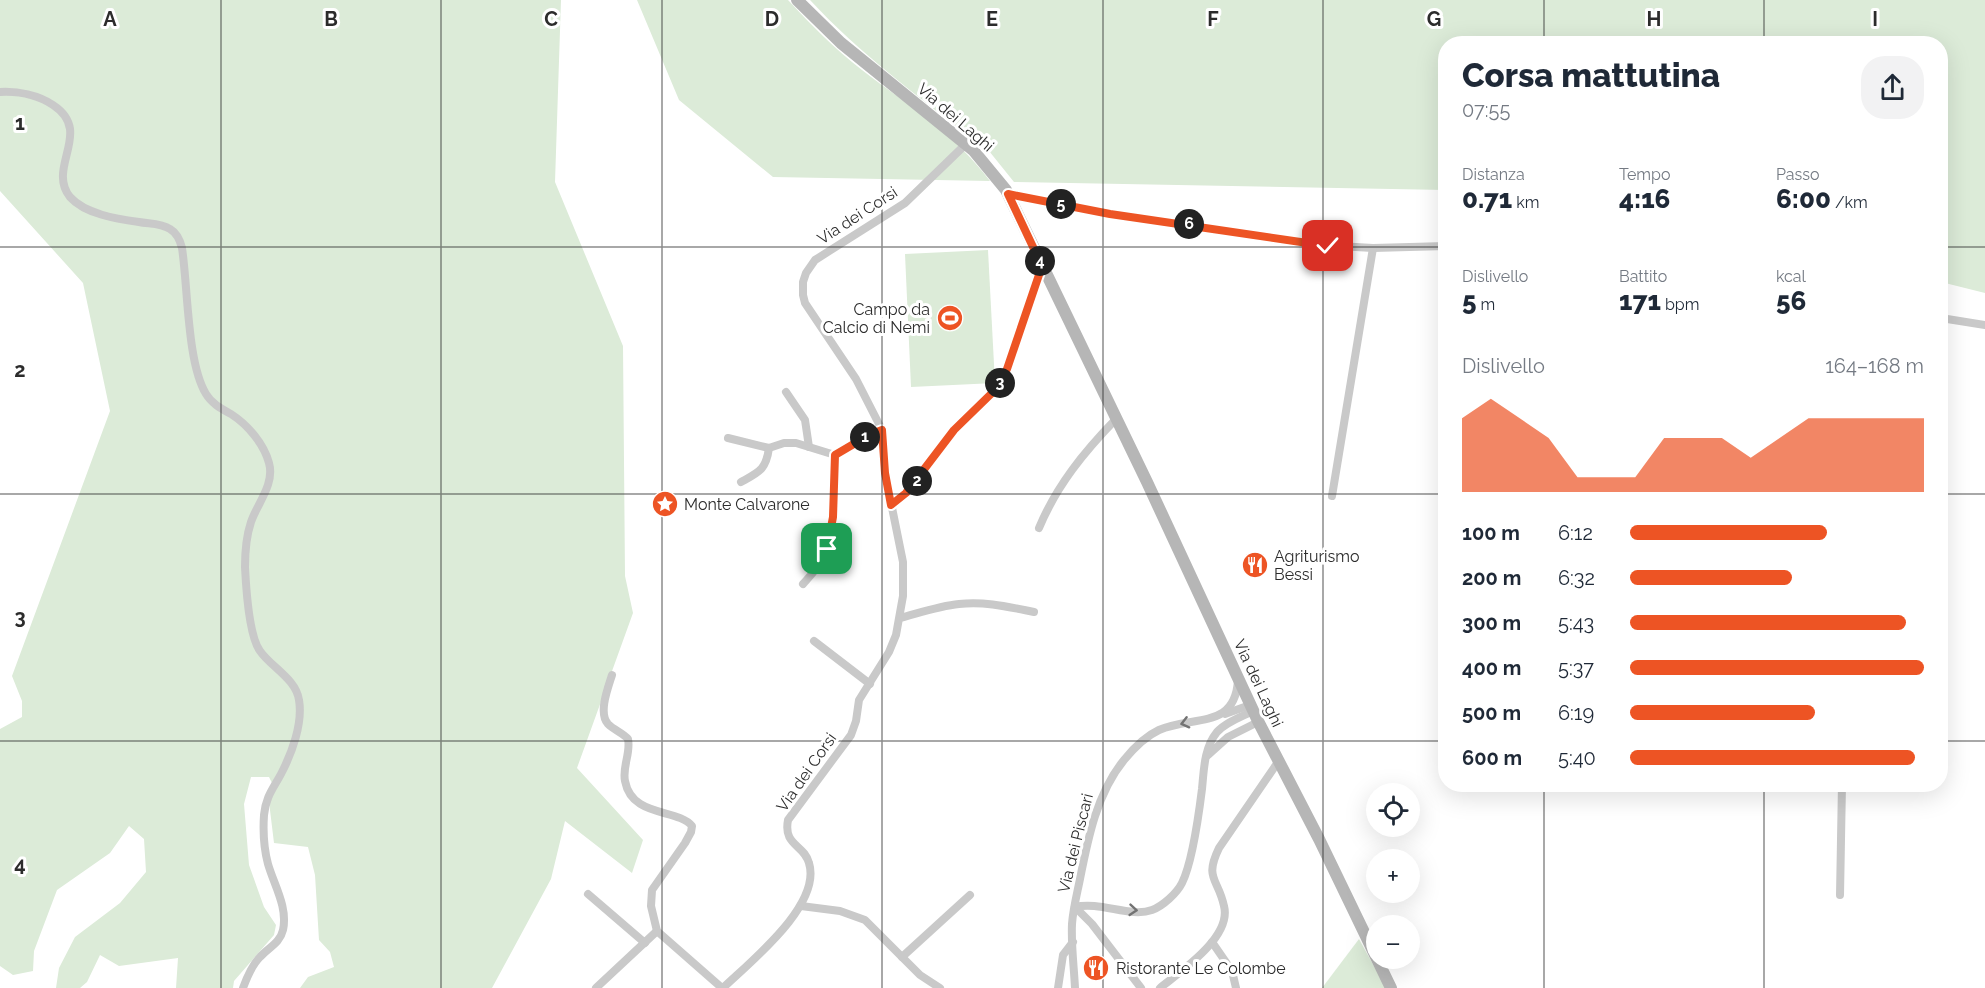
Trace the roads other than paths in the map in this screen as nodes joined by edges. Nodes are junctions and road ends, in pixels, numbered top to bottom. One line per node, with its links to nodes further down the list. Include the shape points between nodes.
1 (797, 0): 3 (main road, Via dei Laghi, via 841,43)
2 (0, 92): 42 (street, via 37,97 68,119 72,131 64,185 78,203 109,216 162,225 176,234 182,248 193,348 203,387 213,403 251,432 270,464 267,486 247,536 247,591 257,647 296,690 300,711 292,747 268,795 264,815 266,857 284,926 277,943 261,956)
3 (966, 144): 4 (main road, Via dei Laghi); 12 (street, Via dei Corsi, via 905,203 815,260 804,278 805,303 855,379)
4 (1008, 194): 6 (street, via 1110,214 1321,245); 7 (main road, Via dei Laghi)
5 (1438, 246): 6 (street)
6 (1373, 248): 18 (street)
7 (1042, 266): 11 (main road, Via dei Laghi); 19 (street, via 1001,381 954,430 906,493)
8 (1948, 319): 9 (street)
9 (1985, 325)
10 (786, 392): 14 (street, via 806,420)
11 (1116, 419): 20 (street, via 1065,477); 26 (main road, Via dei Laghi)
12 (882, 430): 16 (street); 19 (street, Via dei Corsi)
13 (728, 438): 15 (street)
14 (809, 447): 15 (street, via 788,442); 16 (street)
15 (769, 448): 17 (street, via 763,468)
16 (835, 455): 21 (street, via 829,542 822,560)
17 (741, 482)
18 (1332, 496)
19 (891, 505): 23 (street, Via dei Corsi, via 903,562)
20 (1039, 528)
21 (803, 584)
22 (1034, 612): 23 (street, via 962,604)
23 (900, 618): 27 (street, Via dei Corsi, via 894,641)
24 (814, 641): 27 (street)
25 (612, 675): 37 (street, via 604,715 609,725 628,740 624,777 627,789 644,806 692,826 690,836 652,890 650,903)
26 (1238, 679): 28 (main road, Via dei Laghi); 29 (street, via 1234,702)
27 (870, 684): 35 (street, Via dei Corsi, via 858,703 851,735 788,820 790,840 810,866 810,880)
28 (1254, 713): 29 (street, Via dei Piscari); 30 (main road, Via dei Laghi); 36 (street, one-way to 28, via 1092,904 1146,911 1178,890 1193,842 1208,748 1221,729)
29 (1223, 715): 36 (street, Via dei Piscari, one-way to 36, via 1158,731 1122,762 1096,812)
30 (1278, 762): 39 (street, via 1213,861 1212,876 1225,914); 51 (main road, Via dei Laghi)
31 (1842, 792): 34 (street)
32 (588, 894): 40 (street)
33 (970, 895): 41 (street)
34 (1840, 895)
35 (801, 906): 41 (street, via 857,916); 44 (street, Via dei Corsi, via 789,923)
36 (1075, 907): 38 (street, Via dei Piscari); 48 (street)
37 (657, 931): 40 (street); 44 (street)
38 (1073, 942): 46 (street, via 1063,955); 47 (street, Via dei Piscari)
39 (1212, 942): 49 (street); 50 (street, via 1232,971)
40 (645, 943): 43 (street)
41 (902, 957): 45 (street)
42 (243, 988)
43 (596, 988)
44 (723, 988)
45 (940, 988)
46 (1058, 988)
47 (1075, 988)
48 (1142, 988)
49 (1160, 988)
50 (1236, 988)
51 (1391, 988)

